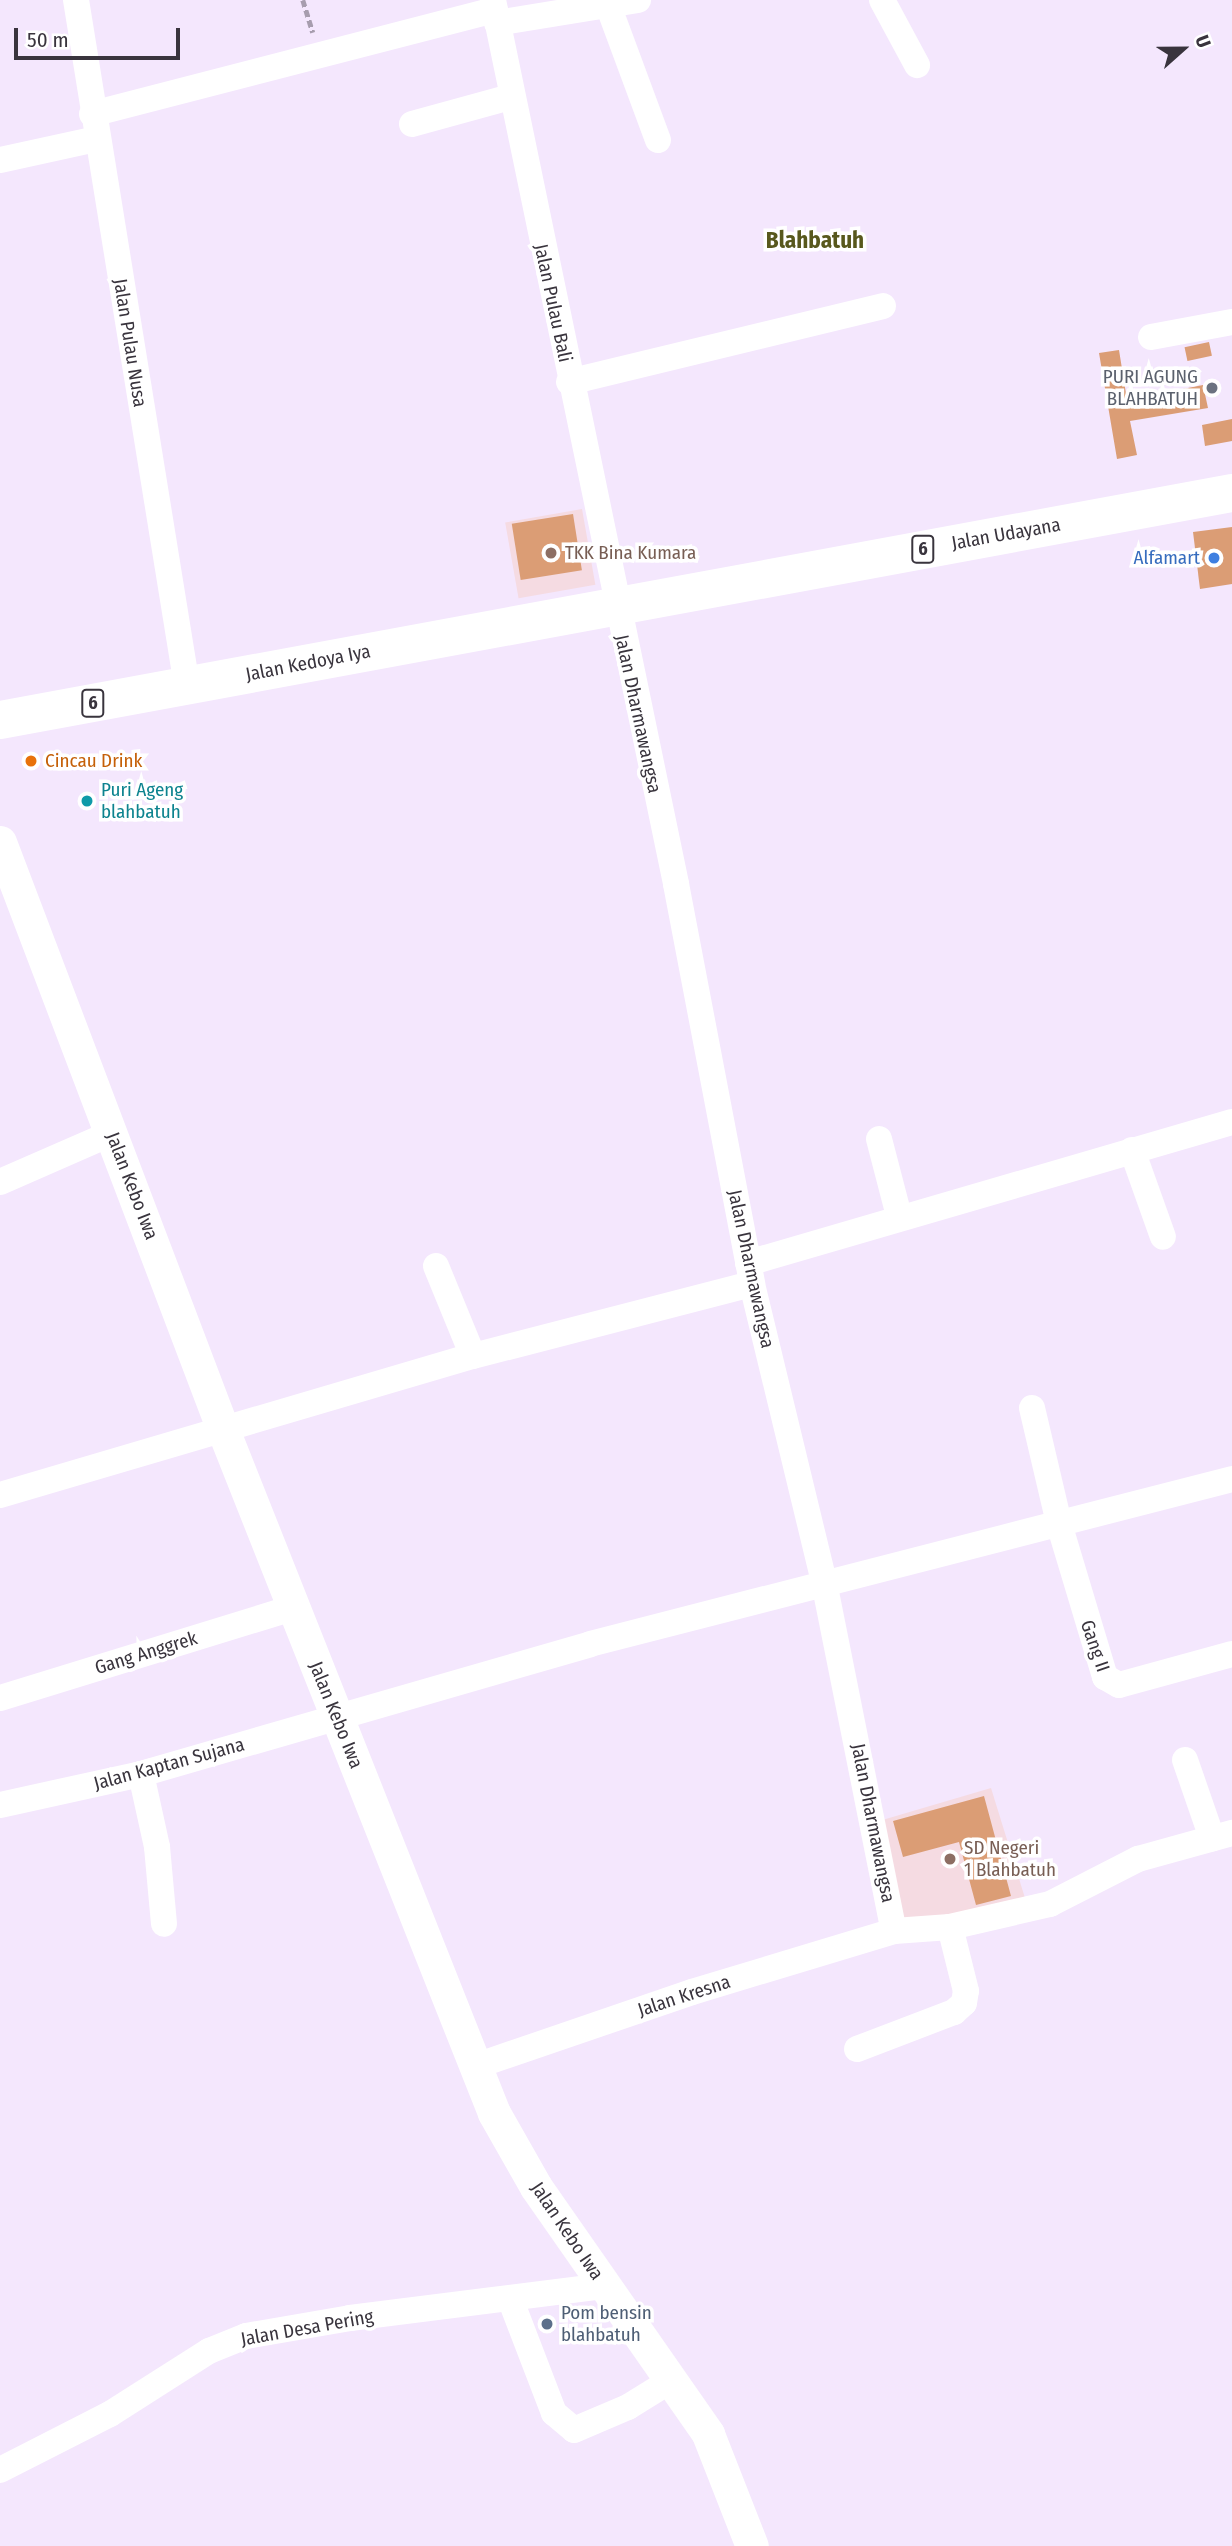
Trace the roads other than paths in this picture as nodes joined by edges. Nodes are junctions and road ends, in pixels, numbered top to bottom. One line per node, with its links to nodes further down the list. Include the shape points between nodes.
1 (76, 0): 9 (street, Jalan Pulau Nusa)
2 (638, 0): 4 (street)
3 (882, 0): 6 (street)
4 (608, 5): 5 (street); 10 (street)
5 (495, 11): 7 (street, Jalan Pulau Bali); 9 (street, via 320,53)
6 (917, 65)
7 (510, 97): 8 (street); 15 (street, Jalan Pulau Bali)
8 (412, 124)
9 (94, 126): 11 (street); 18 (street, Jalan Pulau Nusa)
10 (658, 140)
11 (0, 160)
12 (883, 306): 15 (street)
13 (1232, 322): 14 (street)
14 (1151, 337)
15 (569, 382): 17 (street, Jalan Pulau Bali)
16 (1232, 493): 17 (highway, Jalan Udayana / 6)
17 (615, 606): 18 (highway, Jalan Kedoya Iya / 6); 29 (street, Jalan Dharmawangsa, via 676,884)
18 (187, 686): 19 (highway, Jalan Kedoya Iya / 6)
19 (0, 720)
20 (0, 842): 22 (main road, Jalan Kebo Iwa)
21 (1232, 1122): 24 (street)
22 (112, 1133): 25 (street); 32 (main road, Jalan Kebo Iwa)
23 (879, 1139): 26 (street)
24 (1132, 1150): 26 (street); 27 (street)
25 (0, 1182)
26 (899, 1216): 29 (street)
27 (1163, 1237)
28 (436, 1266): 30 (street)
29 (750, 1273): 30 (street); 36 (street, Jalan Dharmawangsa)
30 (473, 1356): 32 (street)
31 (1032, 1408): 35 (street)
32 (222, 1427): 34 (street); 37 (main road, Jalan Kebo Iwa)
33 (1232, 1479): 35 (street, Jalan Kaptan Sujana)
34 (0, 1495)
35 (1060, 1527): 36 (street, Jalan Kaptan Sujana); 38 (street, Gang II, via 1107,1680 1119,1685)
36 (824, 1581): 40 (street, Jalan Kaptan Sujana); 47 (street, Jalan Dharmawangsa)
37 (292, 1608): 39 (street, Gang Anggrek); 40 (main road, Jalan Kebo Iwa)
38 (1232, 1654)
39 (0, 1698)
40 (335, 1715): 42 (street, Jalan Kaptan Sujana); 49 (main road, Jalan Kebo Iwa, via 413,1899)
41 (1185, 1760): 44 (street)
42 (141, 1774): 43 (street, Jalan Kaptan Sujana); 45 (street, via 157,1847)
43 (0, 1805)
44 (1222, 1835): 46 (street, Jalan Kresna, via 1138,1858 1050,1904)
45 (164, 1924)
46 (950, 1927): 47 (street, Jalan Kresna); 48 (street, via 966,1992 964,2003 954,2012)
47 (894, 1931): 49 (street, Jalan Kresna, via 692,1992)
48 (857, 2049)
49 (476, 2066): 50 (main road, Jalan Kebo Iwa, via 494,2113 528,2174)
50 (603, 2286): 51 (street, Jalan Desa Pering); 52 (main road, Jalan Kebo Iwa)
51 (511, 2301): 52 (street, via 554,2413 574,2430 628,2407); 53 (street, Jalan Desa Pering, via 350,2318 246,2336 209,2351 110,2414)
52 (670, 2381): 54 (main road, Jalan Kebo Iwa, via 708,2434)
53 (0, 2470)
54 (752, 2546)

